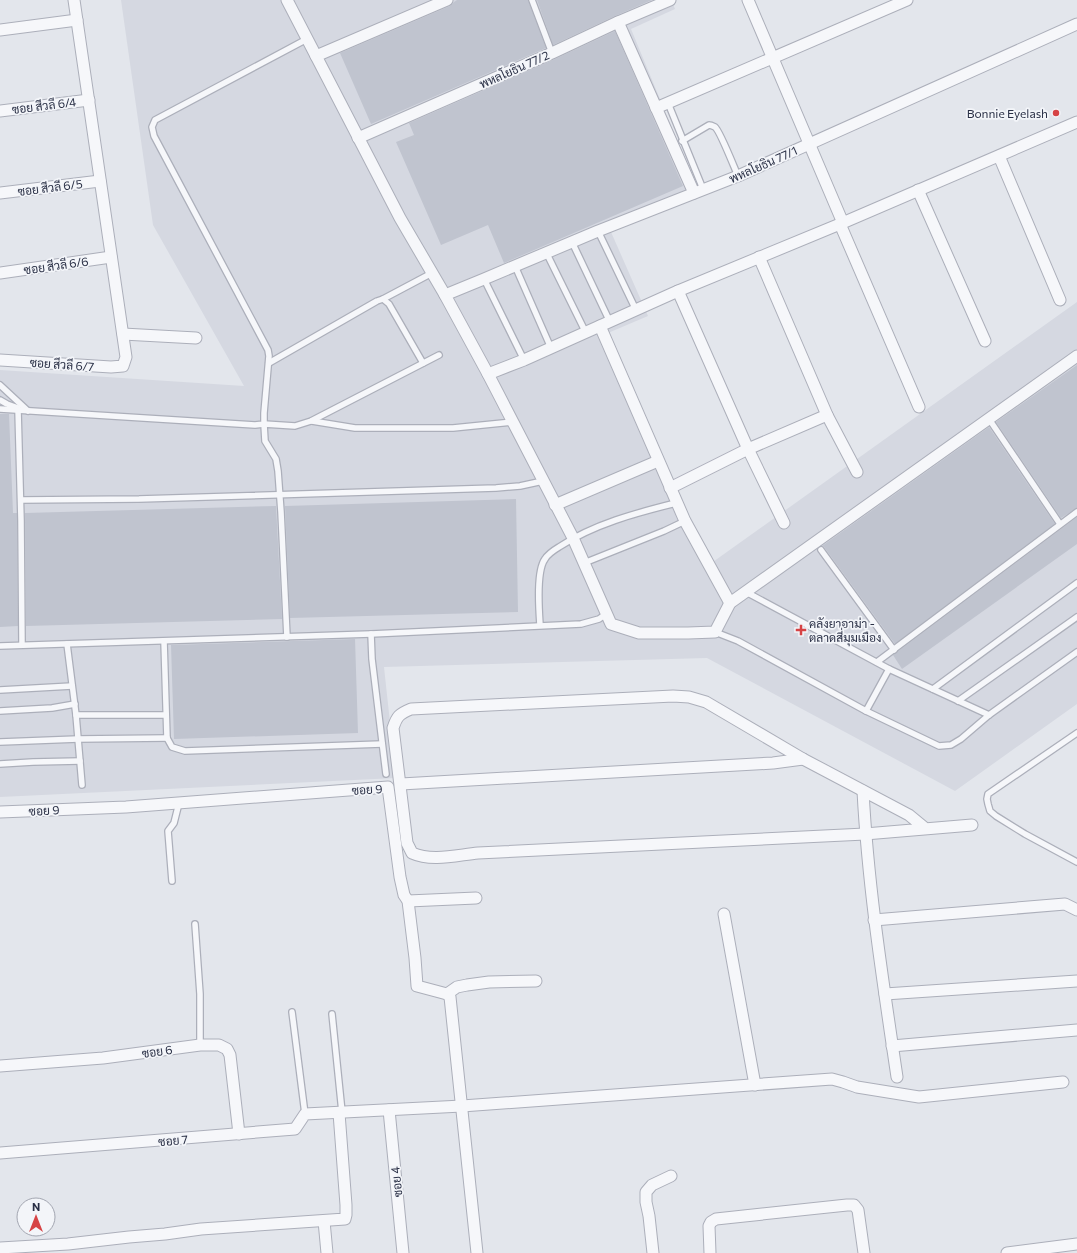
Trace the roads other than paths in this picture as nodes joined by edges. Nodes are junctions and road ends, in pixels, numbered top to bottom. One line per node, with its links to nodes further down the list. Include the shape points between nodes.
1 (74, 0): 8 (street)
2 (287, 0): 12 (street)
3 (447, 0): 14 (street)
4 (532, 0): 13 (lane)
5 (670, 0): 9 (street, พหลโยธิน 77/2)
6 (748, 0): 15 (street)
7 (907, 0): 15 (street)
8 (76, 20): 11 (street); 16 (street)
9 (618, 22): 13 (street, พหลโยธิน 77/2); 18 (street)
10 (1077, 24): 23 (street, พหลโยธิน 77/1)
11 (0, 30)
12 (307, 39): 14 (street); 55 (lane, via 155,120 152,126 154,136 268,350)
13 (552, 53): 21 (street, พหลโยธิน 77/2)
14 (316, 56): 21 (street)
15 (773, 58): 17 (street); 23 (street)
16 (89, 100): 19 (street, ซอย สีวลี 6/4); 26 (street)
17 (668, 103): 18 (street); 22 (lane)
18 (656, 108): 28 (street)
19 (0, 111)
20 (1077, 122): 24 (street)
21 (358, 138): 38 (street)
22 (682, 140): 25 (lane, via 709,124 716,127); 28 (lane)
23 (809, 144): 25 (street, พหลโยธิน 77/1); 30 (street)
24 (999, 156): 27 (street); 43 (street)
25 (738, 176): 28 (street, พหลโยธิน 77/1)
26 (100, 181): 29 (street, ซอย สีวลี 6/5); 34 (street)
27 (918, 190): 30 (street); 49 (street)
28 (699, 191): 31 (street, พหลโยธิน 77/1)
29 (0, 193)
30 (842, 223): 35 (street); 60 (street)
31 (598, 231): 32 (street, พหลโยธิน 77/1); 44 (lane)
32 (572, 242): 33 (street, พหลโยธิน 77/1); 45 (lane)
33 (546, 252): 36 (street, พหลโยธิน 77/1); 46 (lane)
34 (111, 257): 37 (street, ซอย สีวลี 6/6); 47 (street)
35 (759, 257): 40 (street); 64 (street)
36 (515, 266): 39 (street, พหลโยธิน 77/1); 50 (lane)
37 (0, 273)
38 (432, 273): 41 (street); 42 (lane)
39 (484, 279): 41 (street, พหลโยธิน 77/1); 54 (lane)
40 (678, 291): 44 (street); 69 (street)
41 (445, 294): 57 (street)
42 (383, 299): 55 (lane); 56 (lane, via 389,304)
43 (1060, 300)
44 (636, 310): 45 (street)
45 (605, 324): 46 (street); 70 (street)
46 (586, 333): 50 (street)
47 (123, 334): 48 (street); 53 (street, ซอย สีวลี 6/7, via 126,357 123,366)
48 (196, 338)
49 (985, 341)
50 (551, 348): 54 (street)
51 (439, 355): 56 (lane)
52 (1077, 356): 65 (street)
53 (0, 360)
54 (524, 360): 57 (street)
55 (269, 363): 68 (lane)
56 (424, 363): 66 (lane)
57 (488, 374): 67 (street)
58 (0, 385): 63 (lane)
59 (0, 400): 63 (lane)
60 (919, 407)
61 (0, 409): 62 (lane)
62 (18, 410): 63 (lane); 75 (lane)
63 (28, 411): 68 (lane)
64 (827, 415): 69 (street); 71 (street)
65 (989, 419): 81 (lane); 86 (street)
66 (311, 421): 67 (lane, via 355,428 453,428); 68 (lane, via 295,426)
67 (512, 422): 72 (street)
68 (264, 424): 74 (lane, via 265,441 277,461)
69 (748, 449): 73 (street); 80 (street)
70 (658, 461): 73 (street); 77 (street)
71 (857, 472)
72 (543, 481): 74 (lane, via 496,488); 77 (street)
73 (670, 488): 76 (street)
74 (280, 494): 75 (lane); 93 (lane)
75 (21, 500): 96 (lane)
76 (676, 503): 79 (street); 82 (lane, via 643,511)
77 (555, 505): 82 (street)
78 (1077, 512): 81 (lane)
79 (685, 521): 84 (lane); 87 (street)
80 (784, 523)
81 (1060, 524): 98 (lane)
82 (573, 538): 84 (street); 90 (lane, via 544,559 540,569)
83 (821, 550): 98 (lane)
84 (583, 563): 88 (street)
85 (1077, 583): 103 (lane)
86 (746, 592): 87 (street); 100 (lane)
87 (730, 603): 91 (street)
88 (606, 614): 90 (lane, via 599,619 581,624); 91 (street, via 611,624 639,633)
89 (1077, 617): 105 (lane)
90 (540, 625): 92 (lane)
91 (715, 632): 108 (lane, via 738,641)
92 (371, 634): 93 (lane); 116 (lane)
93 (287, 637): 94 (lane)
94 (164, 641): 95 (lane); 110 (lane)
95 (67, 644): 96 (lane); 102 (lane)
96 (22, 645): 97 (lane)
97 (0, 646)
98 (894, 650): 100 (lane)
99 (1077, 652): 111 (lane)
100 (877, 662): 101 (lane)
101 (889, 669): 103 (lane); 108 (lane)
102 (72, 686): 104 (lane); 106 (lane)
103 (933, 689): 105 (lane)
104 (0, 690)
105 (958, 701): 111 (lane)
106 (75, 704): 107 (lane); 109 (lane)
107 (0, 711)
108 (866, 711): 111 (lane, via 939,746 956,742)
109 (76, 715): 110 (lane); 114 (lane)
110 (166, 715): 113 (lane)
111 (989, 715)
112 (1077, 733): 129 (lane, via 988,794 987,799 990,811 996,816)
113 (168, 738): 114 (lane); 116 (lane, via 172,746 185,751)
114 (78, 739): 115 (lane); 118 (lane)
115 (0, 742)
116 (382, 744): 120 (lane)
117 (804, 758): 121 (street, via 773,763); 121 (street, via 706,702 689,697 411,709 401,714 393,728); 123 (street)
118 (80, 761): 119 (lane); 122 (lane)
119 (0, 764)
120 (386, 774)
121 (401, 784): 128 (street, via 407,843 412,854 420,857)
122 (82, 785)
123 (863, 791): 127 (street, via 909,815); 128 (street)
124 (179, 803): 125 (street, ซอย 9); 130 (lane, via 174,823 168,831); 132 (street, ซอย 9, via 388,787 400,877)
125 (0, 812)
126 (972, 825): 127 (street)
127 (926, 829): 128 (street)
128 (865, 834): 135 (street)
129 (1077, 862)
130 (172, 881)
131 (476, 898): 132 (street)
132 (408, 901): 139 (street, ซอย 9, via 417,986)
133 (1077, 910): 135 (street, via 1065,904)
134 (724, 914): 149 (street)
135 (874, 920): 140 (street)
136 (195, 924): 144 (lane, via 200,994)
137 (536, 981): 139 (street, via 468,985 457,987)
138 (1077, 981): 140 (street)
139 (447, 994): 150 (street, via 450,997)
140 (885, 994): 145 (street)
141 (292, 1012): 153 (lane)
142 (332, 1014): 152 (lane)
143 (1077, 1030): 145 (street)
144 (200, 1045): 146 (street, ซอย 6, via 102,1058); 154 (street, ซอย 6, via 219,1045 227,1049 230,1055)
145 (892, 1046): 147 (street)
146 (0, 1066)
147 (897, 1077)
148 (1063, 1082): 149 (street, via 920,1097 857,1087 832,1079)
149 (755, 1085): 150 (street)
150 (462, 1106): 151 (street); 162 (street)
151 (389, 1110): 152 (street); 161 (street, ซอย 4)
152 (341, 1113): 153 (street); 157 (street, via 346,1215 345,1219)
153 (305, 1114): 154 (street, ซอย 7, via 295,1129)
154 (239, 1134): 155 (street, ซอย 7)
155 (0, 1153)
156 (671, 1176): 163 (street, via 646,1192)
157 (324, 1221): 159 (street, via 202,1229 68,1244); 160 (street)
158 (1077, 1244): 166 (street)
159 (0, 1248)
160 (328, 1253)
161 (403, 1253)
162 (477, 1253)
163 (653, 1253)
164 (710, 1253): 165 (street, via 709,1226 716,1219 854,1205 858,1210)
165 (864, 1253)
166 (1007, 1253)

